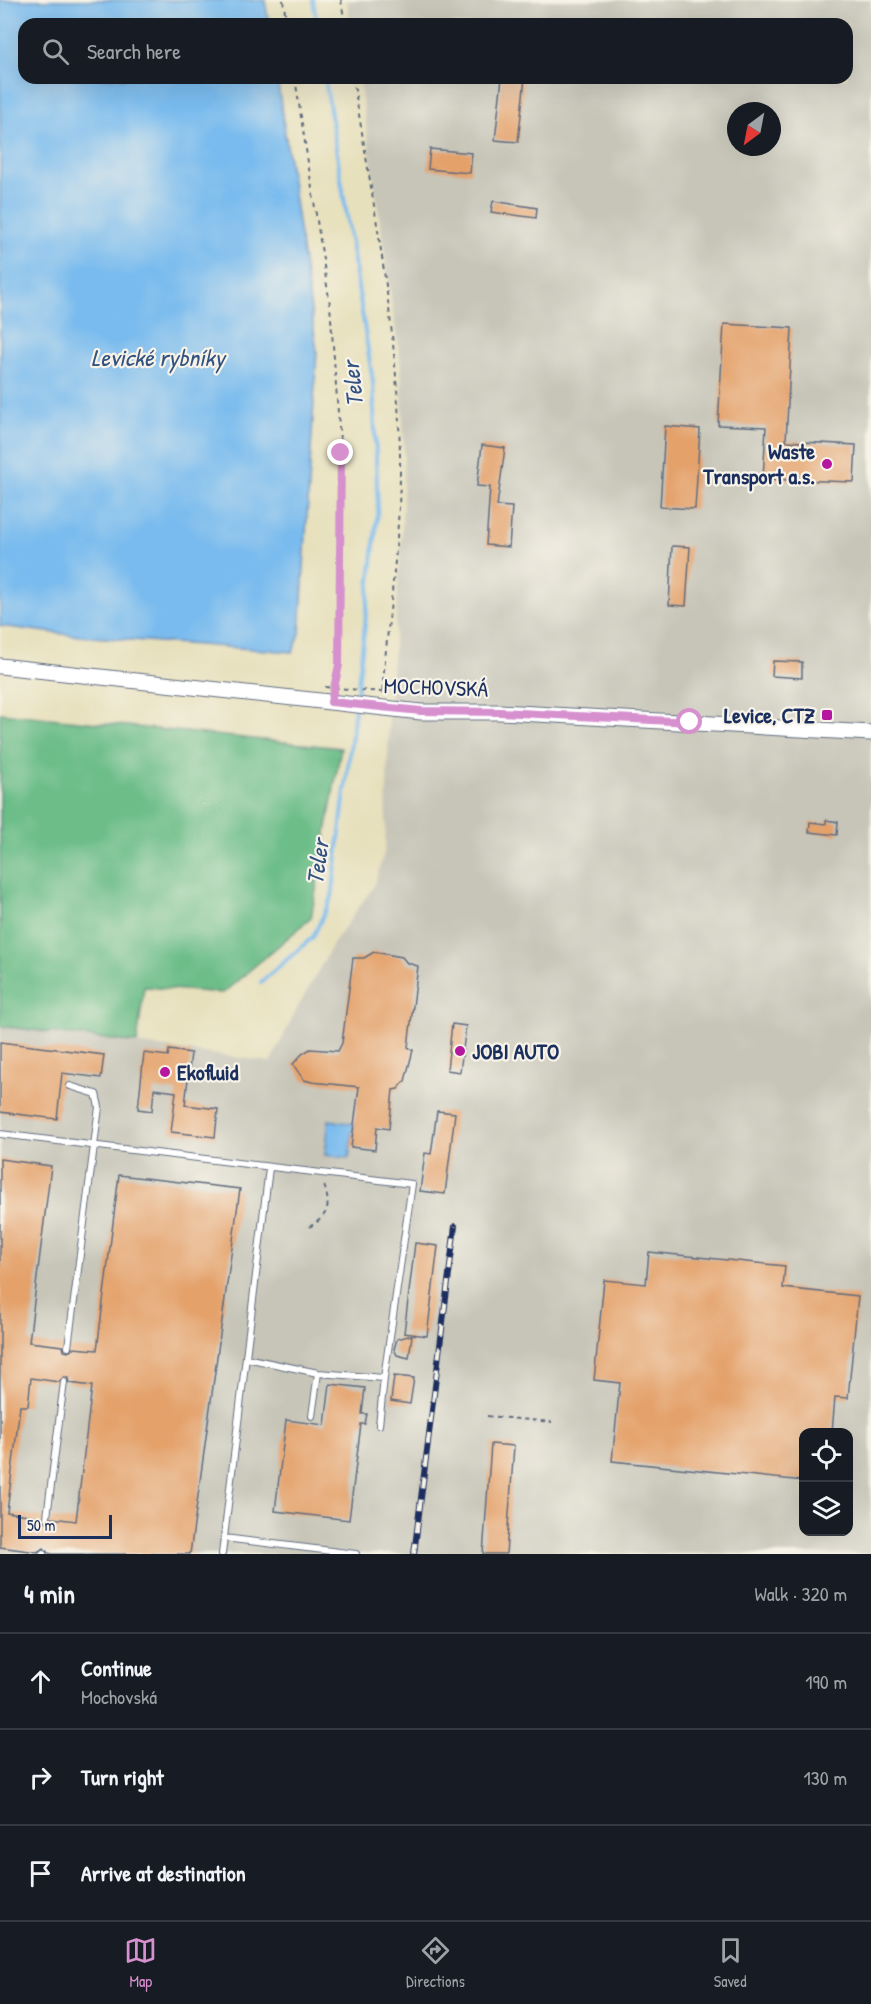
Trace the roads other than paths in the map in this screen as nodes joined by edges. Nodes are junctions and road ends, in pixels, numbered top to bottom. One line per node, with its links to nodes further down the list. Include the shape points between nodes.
1 (0, 666): 2 (street, MOCHOVSKÁ, via 337,703 378,702 421,711)
2 (871, 733)
3 (70, 1086): 5 (lane, via 96,1094 99,1107)
4 (0, 1134): 5 (lane)
5 (93, 1145): 6 (lane); 7 (lane)
6 (269, 1168): 8 (lane); 10 (lane, via 412,1184)
7 (68, 1347)
8 (246, 1358): 9 (lane); 15 (lane)
9 (318, 1373): 10 (lane); 12 (lane)
10 (384, 1378): 13 (lane)
11 (64, 1382): 14 (lane)
12 (312, 1416)
13 (379, 1425)
14 (47, 1517)
15 (224, 1538): 16 (lane); 17 (lane)
16 (291, 1546): 18 (lane); 19 (lane)
17 (222, 1554)
18 (290, 1554)
19 (356, 1554)

